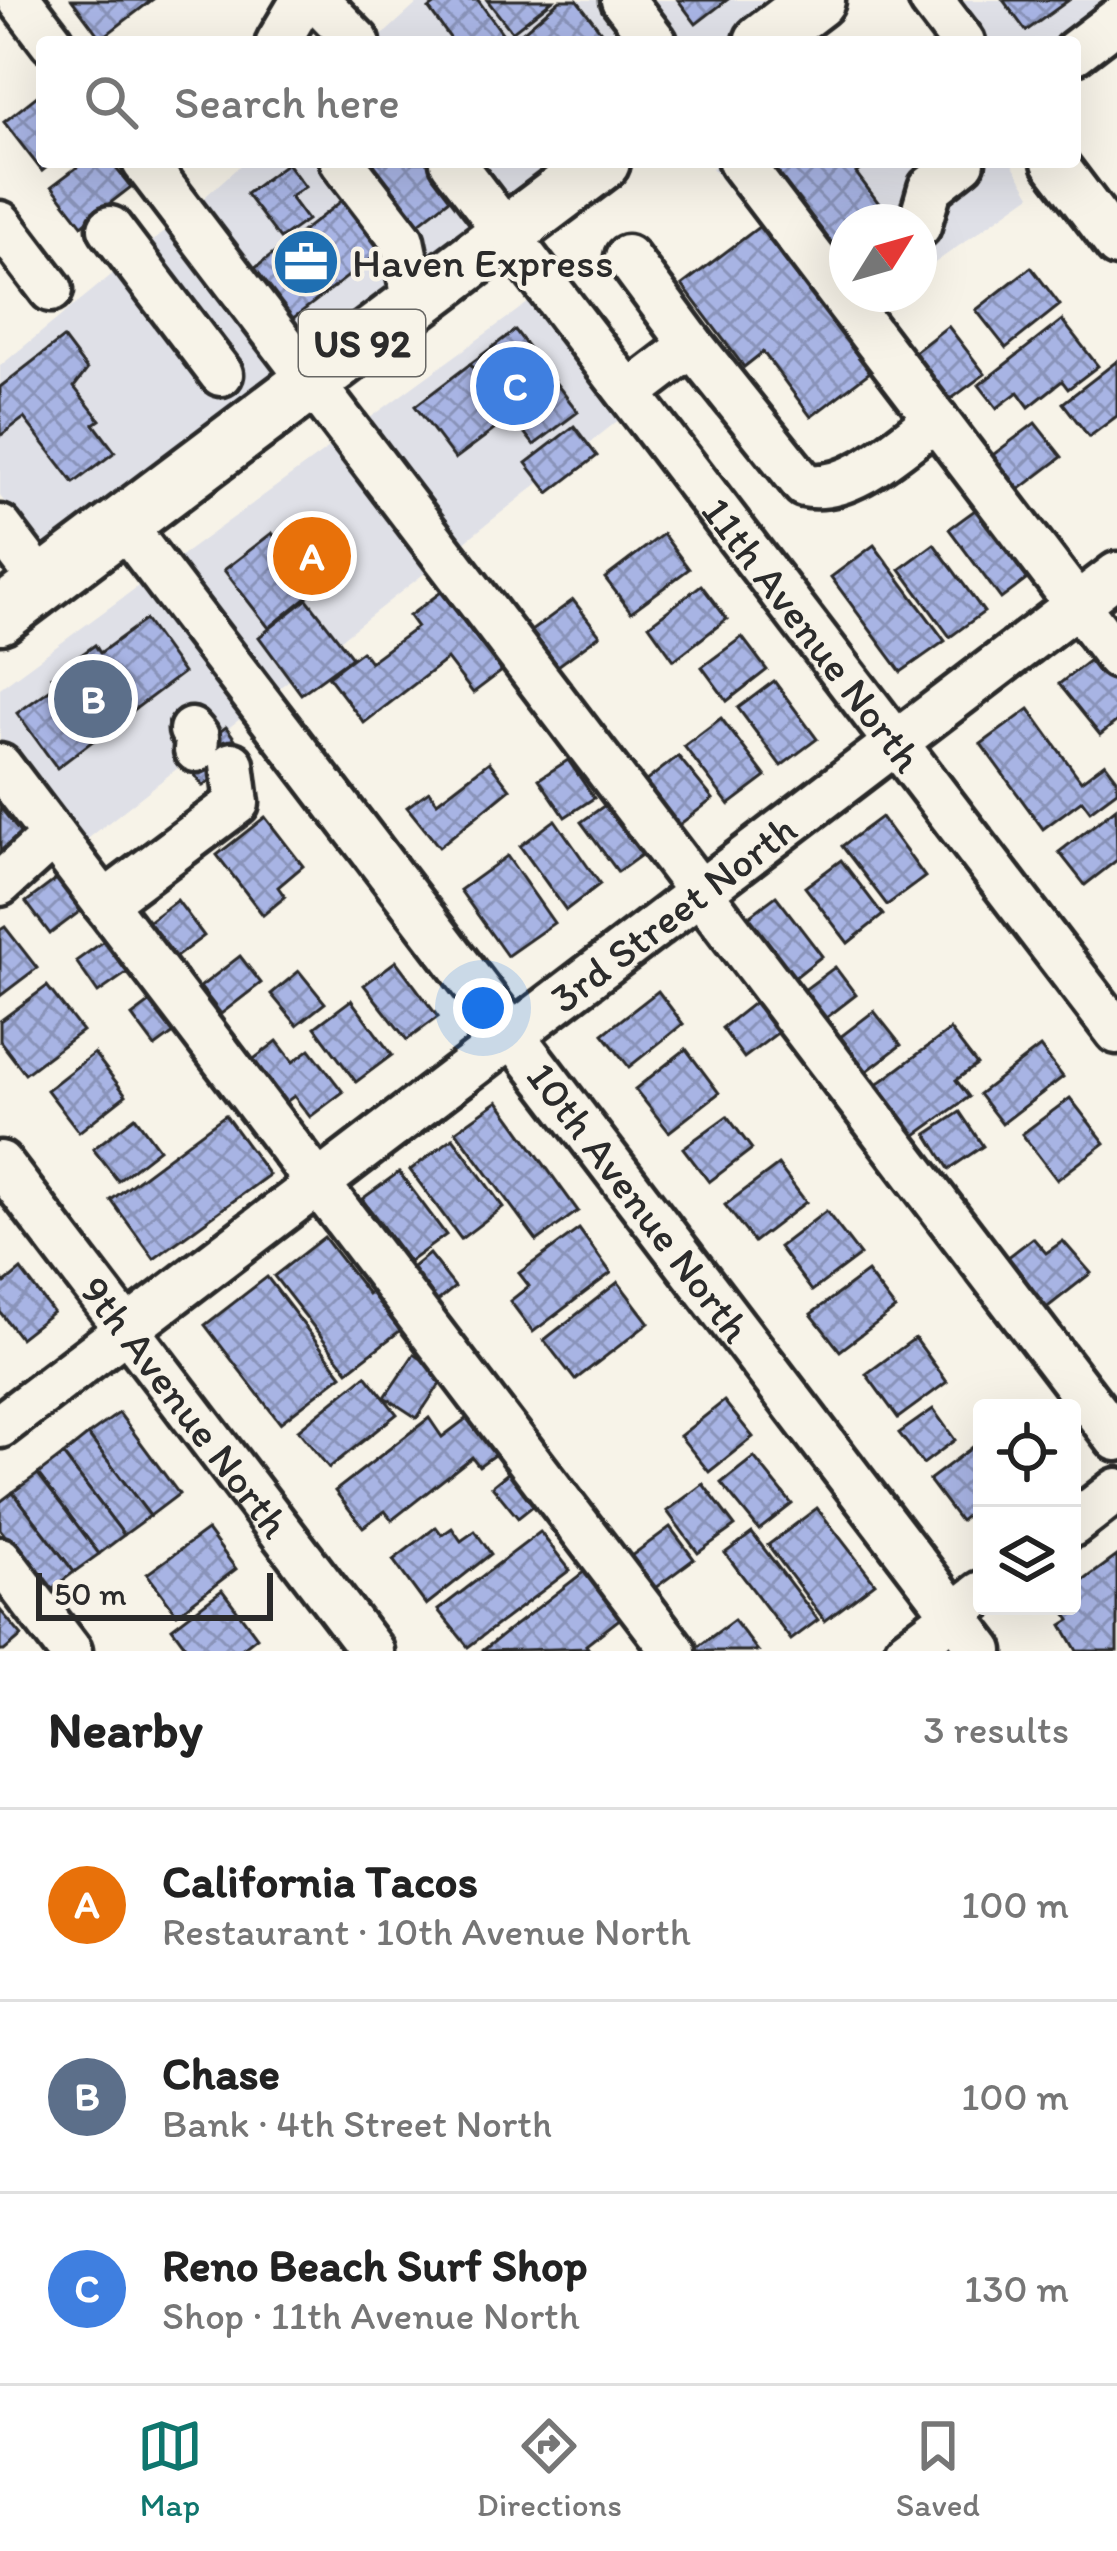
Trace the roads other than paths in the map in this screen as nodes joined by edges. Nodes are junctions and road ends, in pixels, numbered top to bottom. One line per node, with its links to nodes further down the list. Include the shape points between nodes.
1 (20, 0): 8 (street)
2 (303, 0): 9 (street)
3 (317, 0): 10 (street)
4 (623, 0): 11 (street)
5 (817, 0): 12 (main road)
6 (931, 0): 13 (street)
7 (1117, 20): 14 (street)
8 (47, 36)
9 (282, 36)
10 (352, 36)
11 (650, 36)
12 (769, 36)
13 (958, 36)
14 (1081, 47)
15 (151, 168): 27 (street)
16 (347, 168): 32 (street, via 402,240)
17 (457, 168): 25 (street, 11th Avenue North)
18 (594, 168): 25 (main road, US 92)
19 (745, 168): 29 (street)
20 (955, 168): 22 (street, via 930,188)
21 (1059, 168): 26 (street)
22 (925, 204)
23 (0, 223): 30 (street)
24 (110, 228): 31 (street)
25 (508, 233): 32 (main road, US 92); 37 (street, 11th Avenue North)
26 (1117, 245)
27 (216, 257): 31 (street); 36 (street)
28 (627, 257): 34 (street)
29 (829, 270)
30 (51, 290)
31 (162, 297): 35 (street)
32 (415, 303): 36 (main road, US 92)
33 (860, 312): 38 (street)
34 (692, 345): 37 (street); 38 (street, via 804,485 826,490)
35 (221, 374)
36 (311, 382): 39 (main road, US 92); 51 (street)
37 (629, 393): 46 (street, 11th Avenue North)
38 (936, 419): 43 (street)
39 (123, 524): 42 (main road, US 92); 54 (street, 10th Avenue North)
40 (0, 527): 42 (street)
41 (1117, 574): 43 (street, 3rd Street North)
42 (44, 584): 44 (main road, US 92)
43 (1077, 604): 45 (street); 46 (street, 3rd Street North)
44 (0, 616)
45 (1117, 657)
46 (897, 742): 51 (street, 3rd Street North); 53 (street, 11th Avenue North)
47 (211, 753): 52 (street, via 239,790 238,803)
48 (0, 766): 49 (street)
49 (53, 836): 50 (street); 52 (street)
50 (0, 884)
51 (700, 892): 54 (street, 3rd Street North); 59 (street)
52 (104, 903): 56 (street)
53 (1117, 1032)
54 (512, 1035): 56 (street, 3rd Street North); 63 (street, 10th Avenue North)
55 (0, 1163): 57 (street, 9th Avenue North)
56 (318, 1184): 57 (street, 3rd Street North); 66 (street)
57 (127, 1329): 58 (street, 3rd Street North); 65 (street, 9th Avenue North)
58 (0, 1426)
59 (1117, 1439)
60 (1117, 1490): 61 (street)
61 (1081, 1518)
62 (0, 1559): 64 (street)
63 (968, 1604): 67 (street); 68 (street, 10th Avenue North)
64 (70, 1651)
65 (372, 1651)
66 (674, 1651)
67 (906, 1651)
68 (982, 1651)

